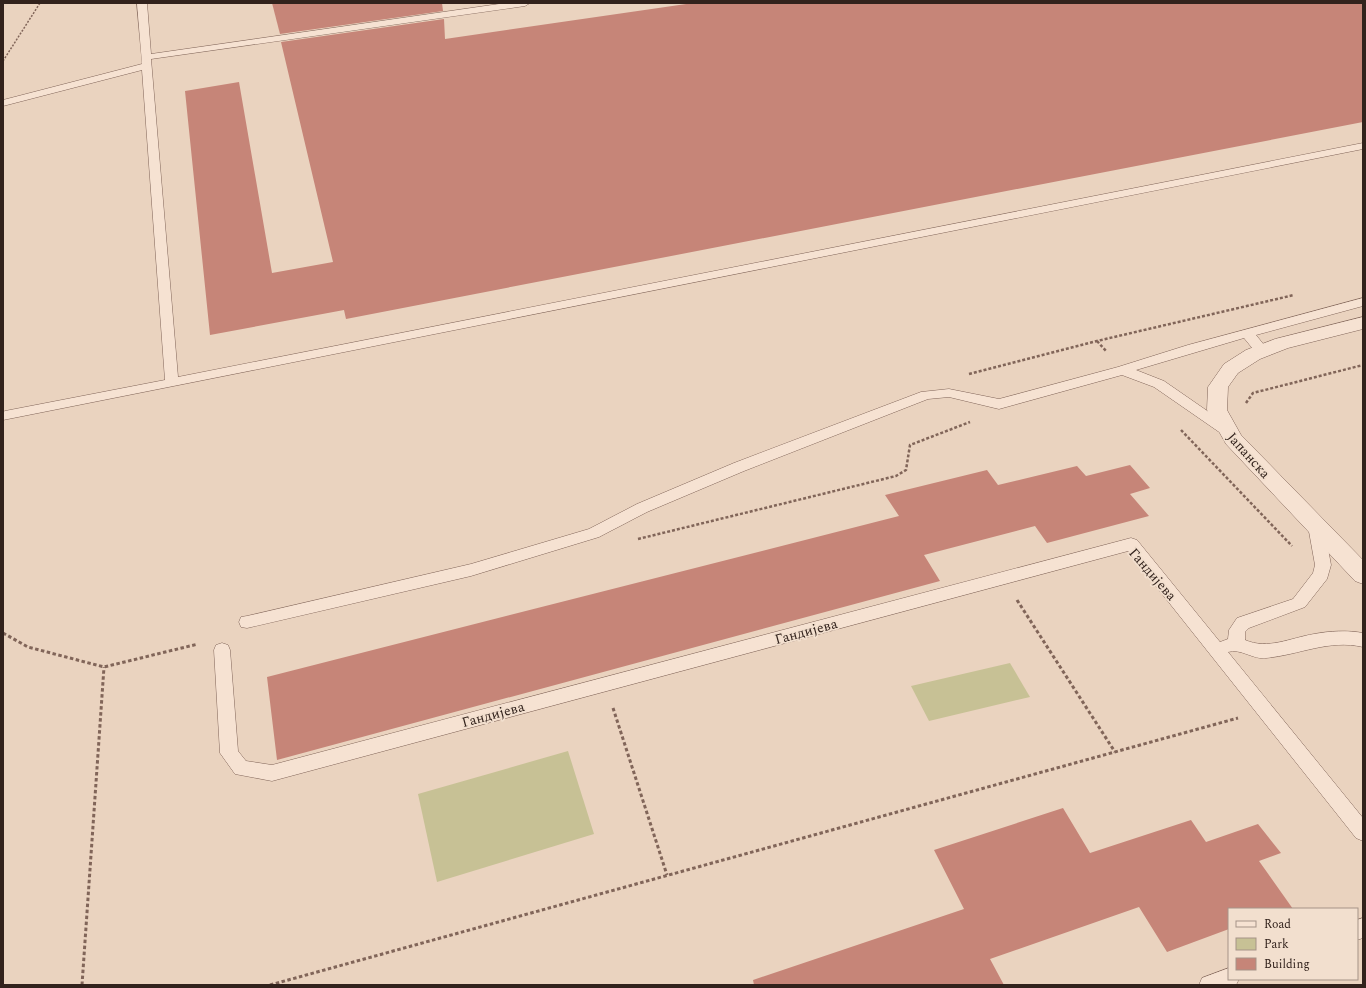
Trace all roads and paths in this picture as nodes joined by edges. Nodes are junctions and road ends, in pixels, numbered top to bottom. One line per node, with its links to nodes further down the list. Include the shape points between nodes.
1 (40, 3): 4 (path)
2 (142, 3): 5 (lane)
3 (525, 3): 5 (lane)
4 (3, 61)
5 (147, 61): 6 (lane); 15 (lane)
6 (3, 103)
7 (1363, 146): 15 (lane)
8 (1363, 302): 10 (lane)
9 (1363, 323): 12 (street, Јапанска)
10 (1247, 333): 12 (lane); 14 (lane)
11 (1097, 341): 14 (path)
12 (1262, 351): 19 (street, Јапанска, via 1251,354 1236,364 1223,376 1216,391 1216,409)
13 (1363, 364): 16 (path, via 1253,393)
14 (1124, 370): 19 (lane, via 1159,384); 24 (lane, via 999,404 949,393 926,395 725,473 642,508 594,533 471,570)
15 (172, 382): 17 (lane)
16 (1245, 404)
17 (5, 416)
18 (1178, 427): 21 (path)
19 (1227, 431): 20 (street, Јапанска)
20 (1316, 526): 21 (lane, via 1323,565); 22 (street, Јапанска)
21 (1320, 575): 27 (lane, via 1299,603 1243,623 1237,630)
22 (1363, 575)
23 (1003, 578): 29 (lane, Гандијева, via 1131,544); 30 (lane, Гандијева); 32 (path)
24 (247, 622)
25 (3, 633): 36 (path, via 28,646 104,667)
26 (1363, 640): 27 (lane, via 1315,640 1265,652)
27 (1236, 643): 29 (lane)
28 (222, 650): 30 (lane, Гандијева, via 230,753 241,768 272,773)
29 (1215, 650): 31 (lane, Гандијева)
30 (606, 684): 34 (path)
31 (1265, 711): 32 (path); 33 (lane, Гандијева)
32 (1115, 752): 34 (path)
33 (1363, 832)
34 (667, 875): 37 (path)
35 (1228, 978): 38 (lane)
36 (82, 985)
37 (270, 985)
38 (1209, 985)

